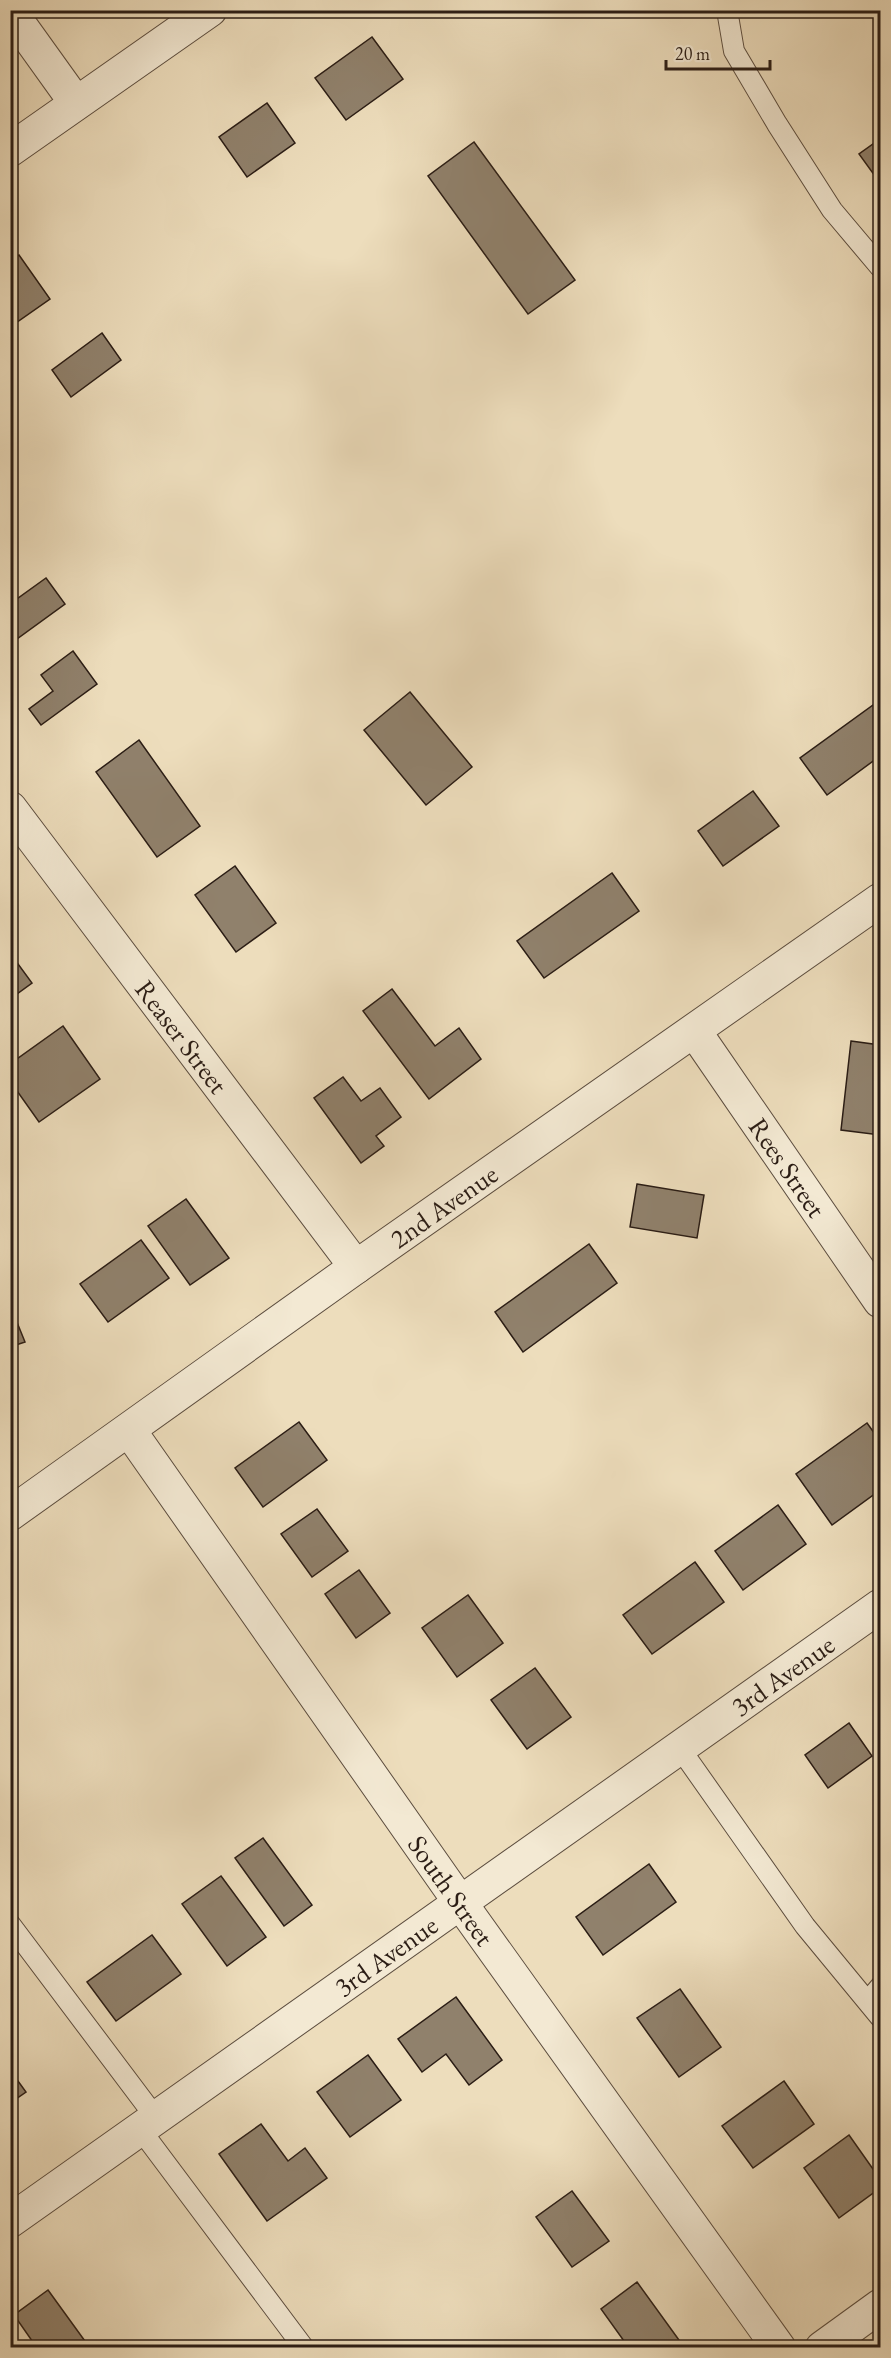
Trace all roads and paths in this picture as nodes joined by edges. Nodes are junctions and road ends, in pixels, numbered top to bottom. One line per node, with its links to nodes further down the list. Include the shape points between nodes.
1 (210, 10): 4 (street)
2 (727, 10): 6 (lane, via 734,51 777,124 832,210)
3 (10, 11): 4 (street)
4 (76, 103): 5 (street)
5 (10, 150)
6 (880, 267)
7 (10, 808): 10 (street, Reaser Street)
8 (880, 900): 9 (street, 2nd Avenue)
9 (694, 1032): 10 (street, 2nd Avenue); 11 (street, Rees Street)
10 (356, 1267): 12 (street, 2nd Avenue)
11 (880, 1301)
12 (129, 1430): 13 (street, 2nd Avenue); 16 (street, South Street)
13 (10, 1514)
14 (880, 1605): 15 (street, 3rd Avenue)
15 (679, 1747): 16 (street, 3rd Avenue); 18 (lane, via 805,1926)
16 (459, 1901): 20 (street, 3rd Avenue); 24 (street, South Street)
17 (10, 1924): 20 (lane)
18 (874, 1994): 19 (lane)
19 (880, 2016)
20 (148, 2123): 21 (street, 3rd Avenue); 23 (lane)
21 (10, 2221)
22 (880, 2306): 25 (street)
23 (304, 2348)
24 (779, 2348)
25 (822, 2348)

